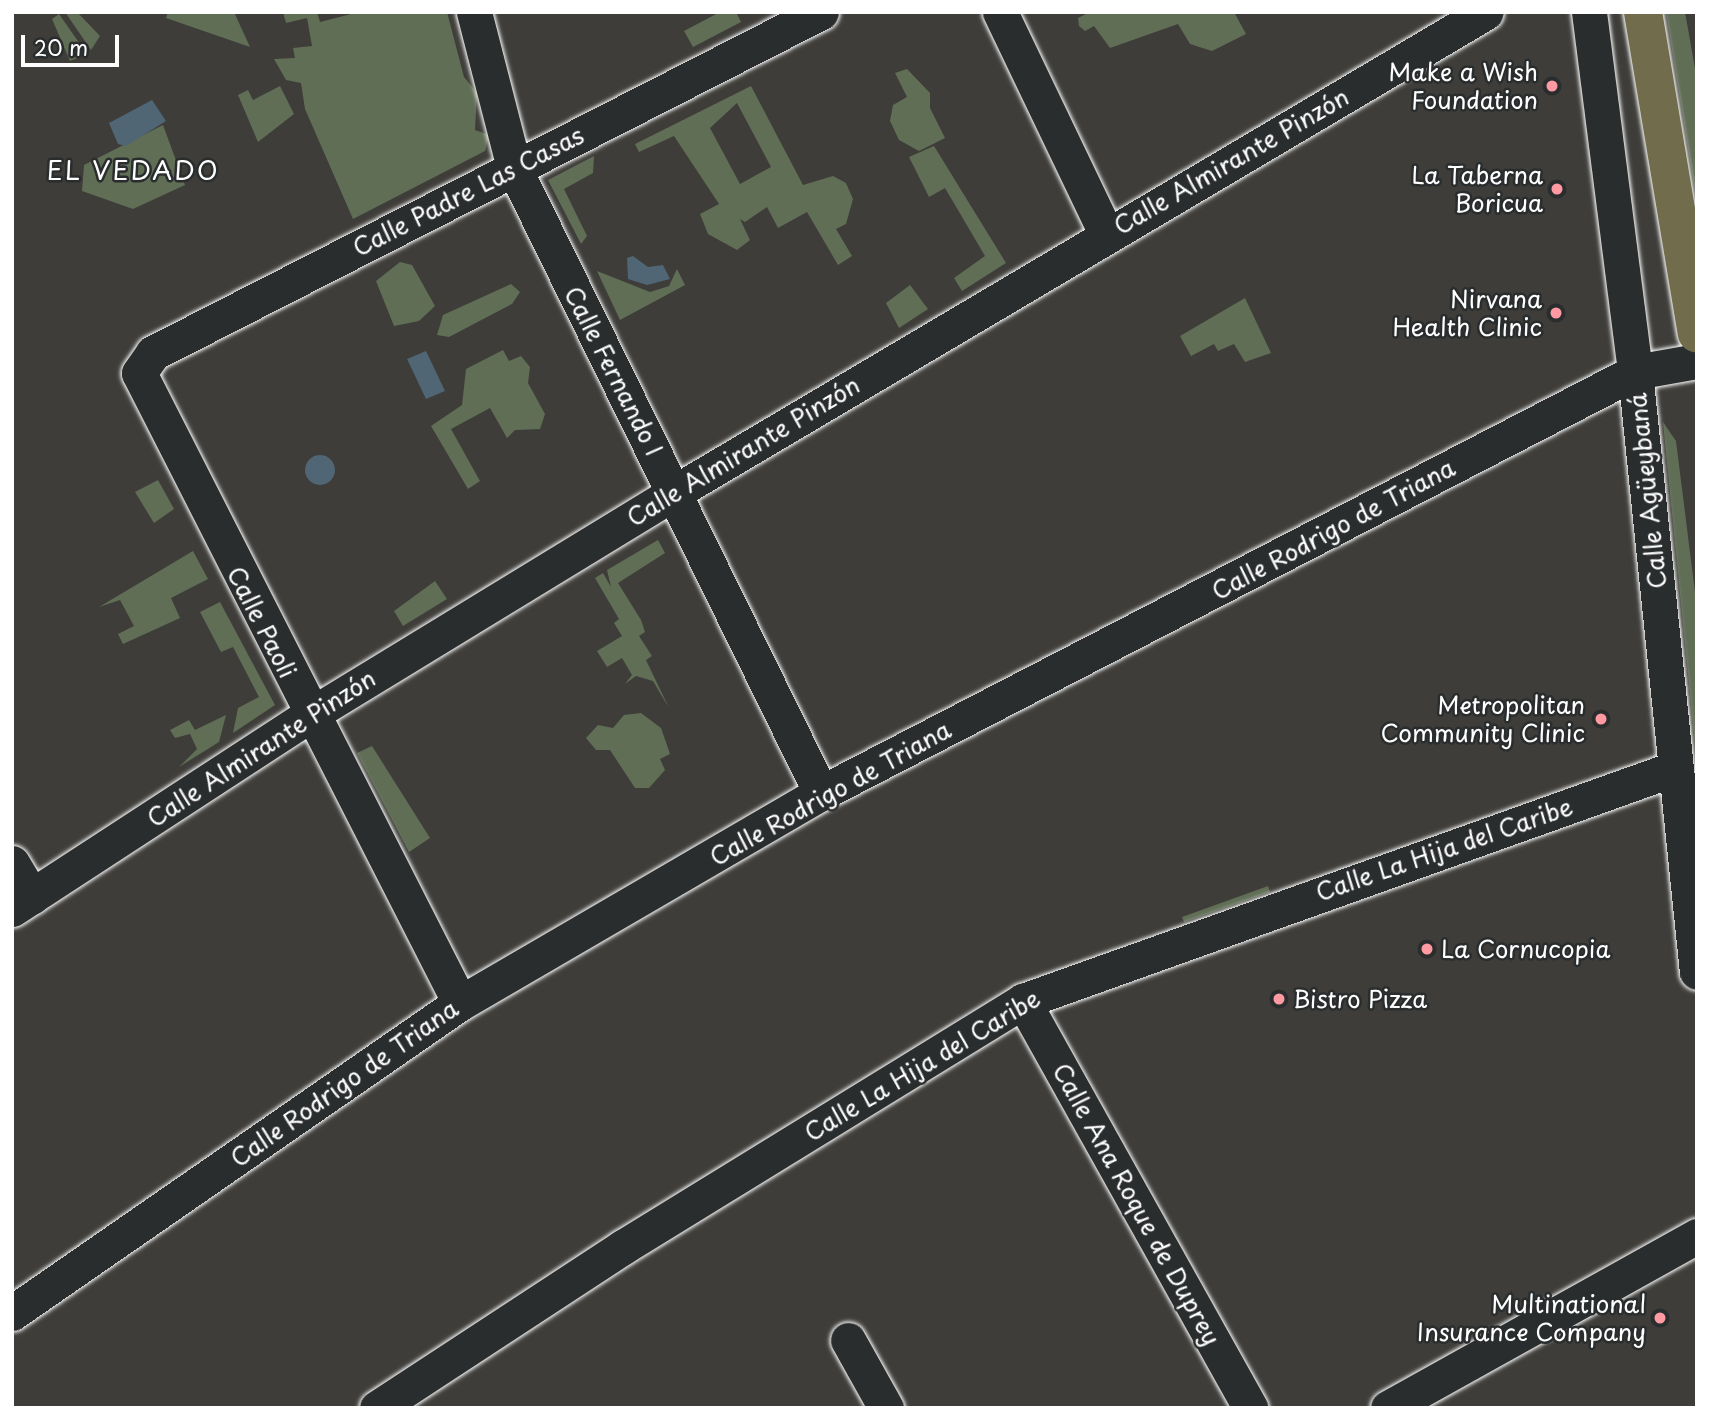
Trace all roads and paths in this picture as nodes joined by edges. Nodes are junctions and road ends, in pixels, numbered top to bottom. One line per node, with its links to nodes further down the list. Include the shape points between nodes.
1 (474, 12): 7 (street, Calle Fernando I)
2 (821, 12): 7 (street, Calle Padre Las Casas)
3 (1000, 12): 8 (street)
4 (1486, 12): 8 (street, Calle Almirante Pinzón)
5 (1589, 12): 11 (street, Calle Agüeybaná)
6 (1643, 12): 9 (main road)
7 (514, 167): 12 (street, Calle Padre Las Casas, via 153,352 139,373); 13 (street, Calle Fernando I)
8 (1106, 233): 13 (street, Calle Almirante Pinzón)
9 (1697, 334)
10 (1697, 361): 11 (street, Calle Rodrigo de Triana)
11 (1635, 372): 15 (street, Calle Agüeybaná); 16 (street, Calle Rodrigo de Triana)
12 (143, 388): 14 (street, Calle Paoli)
13 (675, 492): 14 (street, Calle Almirante Pinzón); 16 (street, Calle Fernando I)
14 (310, 715): 18 (street, Calle Almirante Pinzón); 21 (street, Calle Paoli)
15 (1675, 768): 19 (street, Calle Agüeybaná); 20 (street, Calle La Hija del Caribe)
16 (821, 793): 21 (street, Calle Rodrigo de Triana)
17 (12, 863): 18 (street)
18 (22, 902)
19 (1697, 972)
20 (1023, 1001): 25 (street, Calle La Hija del Caribe, via 623,1247); 27 (street, Calle Ana Roque de Duprey)
21 (460, 1003): 23 (street, Calle Rodrigo de Triana)
22 (1697, 1236): 28 (street)
23 (12, 1313)
24 (848, 1340): 26 (street)
25 (377, 1408)
26 (886, 1408)
27 (1251, 1408)
28 (1388, 1408)

